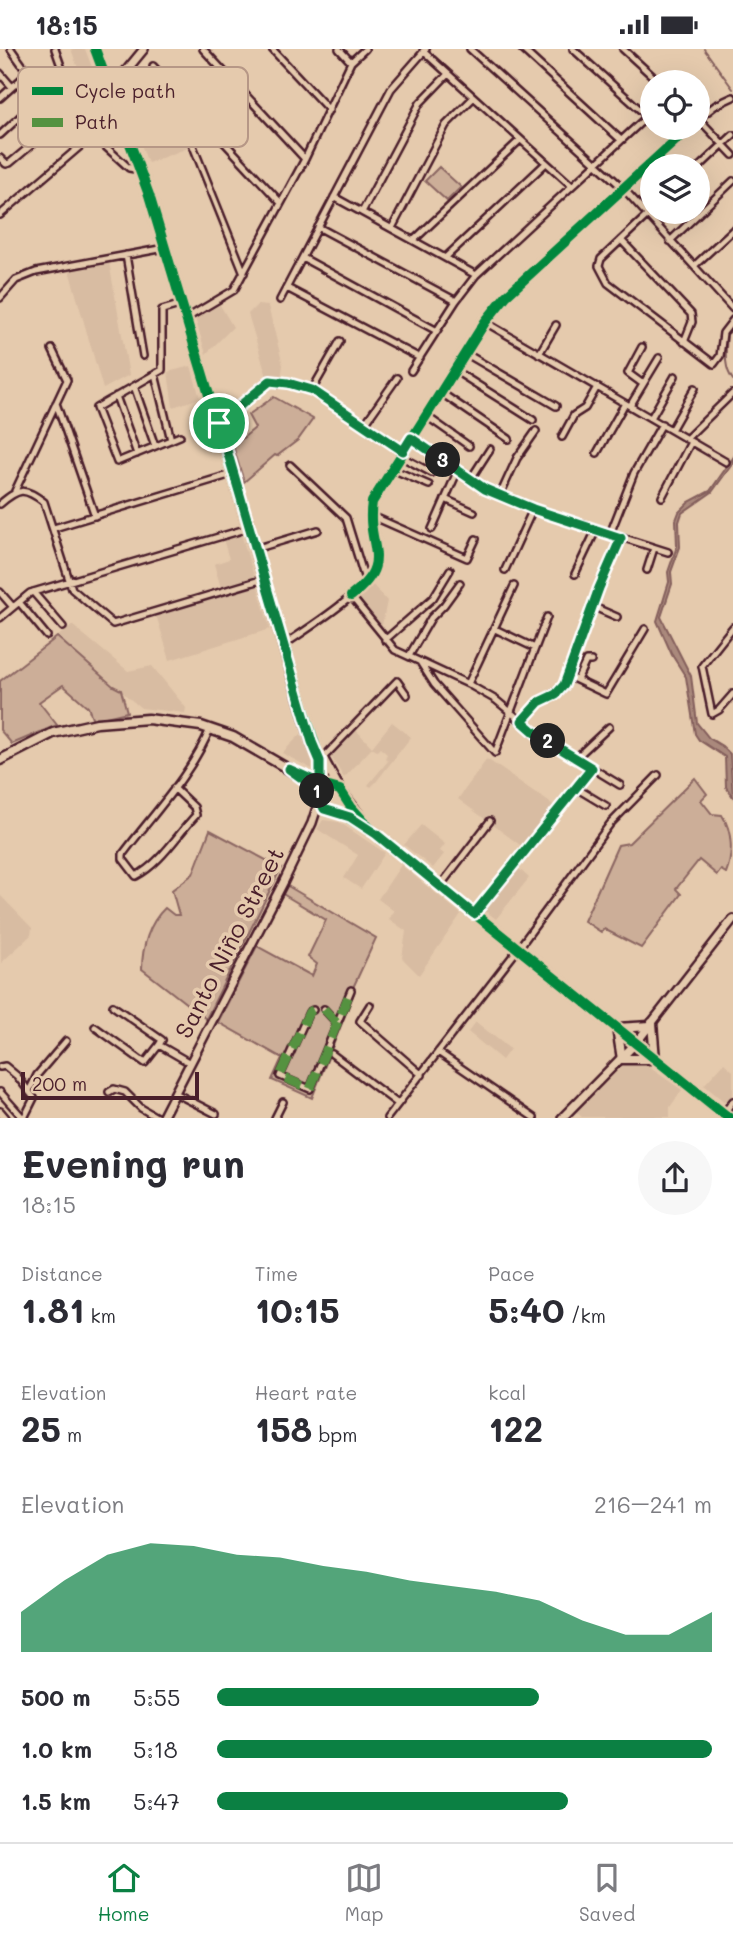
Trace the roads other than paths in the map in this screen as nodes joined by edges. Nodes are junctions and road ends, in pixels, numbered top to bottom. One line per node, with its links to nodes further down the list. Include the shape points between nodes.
1 (55, 49): 16 (street)
2 (95, 49): 17 (main road)
3 (204, 49): 19 (street)
4 (272, 49): 29 (street)
5 (340, 49): 14 (street)
6 (365, 49): 14 (street)
7 (470, 49): 52 (street)
8 (522, 49): 38 (street)
9 (573, 49): 30 (street)
10 (623, 49): 20 (street)
11 (13, 50): 15 (street)
12 (424, 50): 22 (street); 57 (street, via 391,89)
13 (141, 51): 18 (main road)
14 (351, 62): 29 (street)
15 (24, 67)
16 (61, 67)
17 (102, 67)
18 (128, 67)
19 (220, 67)
20 (646, 70)
21 (0, 73): 24 (street)
22 (448, 74): 28 (street); 60 (street, via 420,103)
23 (18, 82): 24 (street)
24 (12, 87): 27 (street)
25 (248, 97): 50 (street)
26 (733, 97): 31 (street)
27 (0, 98)
28 (473, 98): 37 (street); 65 (street, via 446,125)
29 (329, 110): 50 (street)
30 (640, 110)
31 (710, 110)
32 (18, 118): 35 (street)
33 (640, 122): 38 (street)
34 (710, 131): 40 (street)
35 (0, 135)
36 (733, 135): 40 (street)
37 (520, 140): 51 (street); 67 (street)
38 (621, 140): 52 (street)
39 (676, 140): 56 (street)
40 (723, 145): 47 (street); 48 (street)
41 (29, 147): 49 (street, via 10,163)
42 (79, 147): 61 (street)
43 (106, 147): 53 (street, via 129,168)
44 (132, 147): 53 (main road)
45 (194, 147): 75 (street)
46 (229, 147): 58 (street)
47 (733, 155)
48 (710, 156)
49 (0, 158)
50 (304, 159): 58 (street)
51 (546, 163): 55 (street); 72 (street)
52 (596, 164): 55 (street); 56 (street)
53 (141, 170): 70 (main road)
54 (733, 181): 69 (street)
55 (572, 186): 76 (street)
56 (623, 188): 59 (street); 85 (street, via 506,296)
57 (334, 197): 60 (street); 64 (street)
58 (281, 203): 75 (street)
59 (640, 209)
60 (362, 212): 65 (street)
61 (0, 215)
62 (640, 222): 68 (street)
63 (654, 224): 69 (street)
64 (318, 227): 73 (street); 80 (street)
65 (393, 228): 67 (street)
66 (733, 230): 74 (street)
67 (414, 240): 72 (street)
68 (621, 240): 89 (street, via 691,314); 89 (street, via 599,261 608,283)
69 (670, 241): 74 (street)
70 (165, 248): 71 (street); 81 (main road)
71 (126, 255): 78 (street, via 23,276); 94 (street)
72 (446, 257): 76 (street)
73 (303, 258): 77 (street); 87 (street)
74 (694, 266): 82 (street)
75 (244, 273): 83 (street, via 234,290)
76 (476, 275): 80 (street)
77 (287, 288): 79 (street); 95 (street)
78 (0, 298)
79 (279, 300)
80 (456, 301): 87 (street)
81 (183, 304): 83 (main road); 99 (street, via 162,310 162,370)
82 (733, 309)
83 (187, 318): 116 (main road)
84 (733, 320): 89 (street, via 723,333 719,360 714,364)
85 (485, 322): 92 (street); 93 (street)
86 (556, 325): 93 (street)
87 (437, 331): 95 (street)
88 (340, 341): 106 (street)
89 (684, 342)
90 (642, 347): 102 (street, via 628,373)
91 (52, 349): 110 (street, via 67,377)
92 (465, 353): 97 (street); 112 (street)
93 (539, 353): 104 (street)
94 (143, 356)
95 (420, 358): 98 (street)
96 (659, 358): 102 (street)
97 (454, 370): 107 (street); 115 (street)
98 (411, 371)
99 (155, 374): 103 (street); 125 (street)
100 (675, 376): 114 (street)
101 (397, 378): 118 (street)
102 (643, 384): 111 (street)
103 (134, 386): 109 (street); 127 (street)
104 (597, 387): 111 (street); 122 (street)
105 (695, 388): 119 (street)
106 (312, 390): 116 (street, via 267,382); 118 (street)
107 (440, 392): 113 (street); 124 (street)
108 (732, 394): 126 (street)
109 (116, 396): 131 (street); 131 (street, via 96,408 117,462)
110 (56, 403): 141 (street); 149 (street)
111 (627, 405): 114 (street); 130 (street)
112 (556, 406)
113 (425, 415): 123 (street); 128 (street)
114 (651, 418): 117 (street)
115 (533, 420)
116 (219, 423): 138 (main road)
117 (662, 424): 119 (street); 155 (street, via 634,473)
118 (364, 425): 132 (street)
119 (671, 429): 126 (street)
120 (536, 431): 142 (street)
121 (180, 436): 125 (street)
122 (562, 437)
123 (411, 438): 132 (street); 136 (street)
124 (509, 439)
125 (171, 440): 127 (street)
126 (689, 440): 133 (street); 143 (street)
127 (155, 446): 131 (street)
128 (469, 446)
129 (490, 449): 139 (street)
130 (597, 453)
131 (137, 454)
132 (401, 454): 135 (street); 137 (street)
133 (726, 462)
134 (290, 465): 167 (street, via 345,518)
135 (392, 469): 140 (street); 148 (street, via 372,502)
136 (458, 470): 139 (street); 144 (street)
137 (432, 473)
138 (233, 474): 149 (street); 151 (main road)
139 (470, 480): 142 (street)
140 (429, 485)
141 (15, 491): 145 (street); 150 (street, via 32,493 44,502)
142 (500, 495): 146 (street)
143 (662, 497)
144 (445, 499): 147 (street); 152 (street)
145 (0, 503)
146 (533, 509): 154 (street); 161 (street)
147 (474, 512)
148 (370, 515): 157 (street, via 467,558); 167 (street, via 376,560 373,576)
149 (95, 516): 150 (street)
150 (54, 528): 166 (street)
151 (248, 528): 159 (main road); 166 (street)
152 (432, 529)
153 (318, 530): 159 (street)
154 (596, 530): 155 (street); 164 (street)
155 (610, 534): 156 (street)
156 (621, 538): 158 (street); 175 (street)
157 (476, 539)
158 (654, 548): 160 (street); 163 (street)
159 (255, 549): 165 (main road)
160 (668, 552)
161 (505, 569)
162 (450, 570): 184 (street, via 433,598)
163 (646, 570)
164 (575, 574)
165 (264, 579): 166 (street, via 113,624 72,589); 185 (main road)
166 (70, 580): 170 (street)
167 (366, 583): 172 (street)
168 (460, 583): 187 (street, via 431,618)
169 (514, 586): 181 (street)
170 (33, 591): 173 (street); 179 (street)
171 (0, 592): 174 (street)
172 (351, 596): 184 (street); 185 (street)
173 (19, 601): 174 (street); 183 (street)
174 (13, 607): 178 (street)
175 (594, 607): 177 (street); 190 (street)
176 (547, 617): 186 (street)
177 (617, 617)
178 (0, 618)
179 (63, 627)
180 (733, 627): 193 (street, via 701,670 712,714)
181 (495, 629): 186 (street); 192 (street)
182 (645, 629): 191 (street, via 606,694)
183 (47, 636)
184 (385, 640): 187 (street)
185 (284, 645): 199 (main road)
186 (535, 648): 195 (street)
187 (409, 656): 188 (street)
188 (420, 661): 192 (street); 195 (street, via 434,684 495,753)
189 (591, 661): 191 (street, via 586,661)
190 (568, 676): 191 (street); 196 (street, via 560,691 539,702)
191 (577, 680)
192 (468, 684): 195 (street)
193 (733, 694)
194 (407, 695): 200 (street, via 397,681)
195 (510, 710): 196 (street)
196 (522, 721): 201 (street)
197 (609, 727): 201 (street)
198 (211, 729): 202 (main road, via 153,719 97,723 52,733); 204 (main road); 209 (street)
199 (309, 729): 200 (main road); 206 (main road, via 320,761)
200 (323, 758): 211 (main road)
201 (576, 758): 203 (street)
202 (0, 760)
203 (592, 768): 207 (street); 210 (street)
204 (289, 769): 206 (main road); 212 (main road, via 312,785)
205 (658, 775): 221 (street, via 610,824)
206 (320, 783): 208 (main road); 212 (main road)
207 (620, 785)
208 (329, 787): 211 (main road); 212 (main road)
209 (174, 788): 209 (street, via 123,854 136,876 162,856 196,815 194,807)
210 (576, 788): 213 (street); 219 (street)
211 (342, 794): 214 (main road, via 340,809); 217 (main road)
212 (320, 797): 214 (main road, via 324,809); 216 (main road, Santo Niño Street)
213 (606, 806)
214 (331, 812): 216 (main road, Santo Niño Street); 217 (main road, via 350,817)
215 (490, 821): 218 (street)
216 (312, 823): 238 (main road, Santo Niño Street)
217 (374, 834): 218 (main road)
218 (440, 886): 219 (main road)
219 (474, 914): 221 (main road)
220 (733, 919): 228 (main road)
221 (518, 949): 230 (main road); 234 (street)
222 (351, 990): 227 (street)
223 (370, 1005): 240 (street, via 360,1021)
224 (113, 1006): 233 (street, via 162,1040)
225 (324, 1009): 227 (street)
226 (313, 1010): 227 (street, via 280,1076 310,1089)
227 (337, 1023)
228 (651, 1025): 230 (main road); 232 (main road); 237 (main road)
229 (95, 1027): 233 (street, via 145,1063)
230 (617, 1028): 232 (main road); 236 (main road)
231 (66, 1041): 241 (street)
232 (636, 1044): 236 (main road); 237 (main road)
233 (159, 1045): 238 (street)
234 (438, 1052): 240 (street); 256 (street)
235 (332, 1054): 247 (street)
236 (622, 1059): 237 (main road); 257 (main road)
237 (655, 1059): 250 (main road)
238 (190, 1063): 244 (main road, Santo Niño Street)
239 (0, 1067): 241 (street, via 10,1070)
240 (422, 1075): 247 (street)
241 (29, 1091): 252 (street, via 34,1098)
242 (0, 1092): 252 (street)
243 (109, 1093): 253 (street, via 122,1091)
244 (175, 1093): 249 (street); 253 (main road, Santo Niño Street)
245 (733, 1101): 250 (street)
246 (283, 1102): 254 (street)
247 (398, 1104): 255 (street)
248 (0, 1112): 251 (main road)
249 (216, 1114)
250 (726, 1115)
251 (5, 1118)
252 (23, 1118)
253 (160, 1118)
254 (275, 1118)
255 (387, 1118)
256 (534, 1118)
257 (562, 1118)

